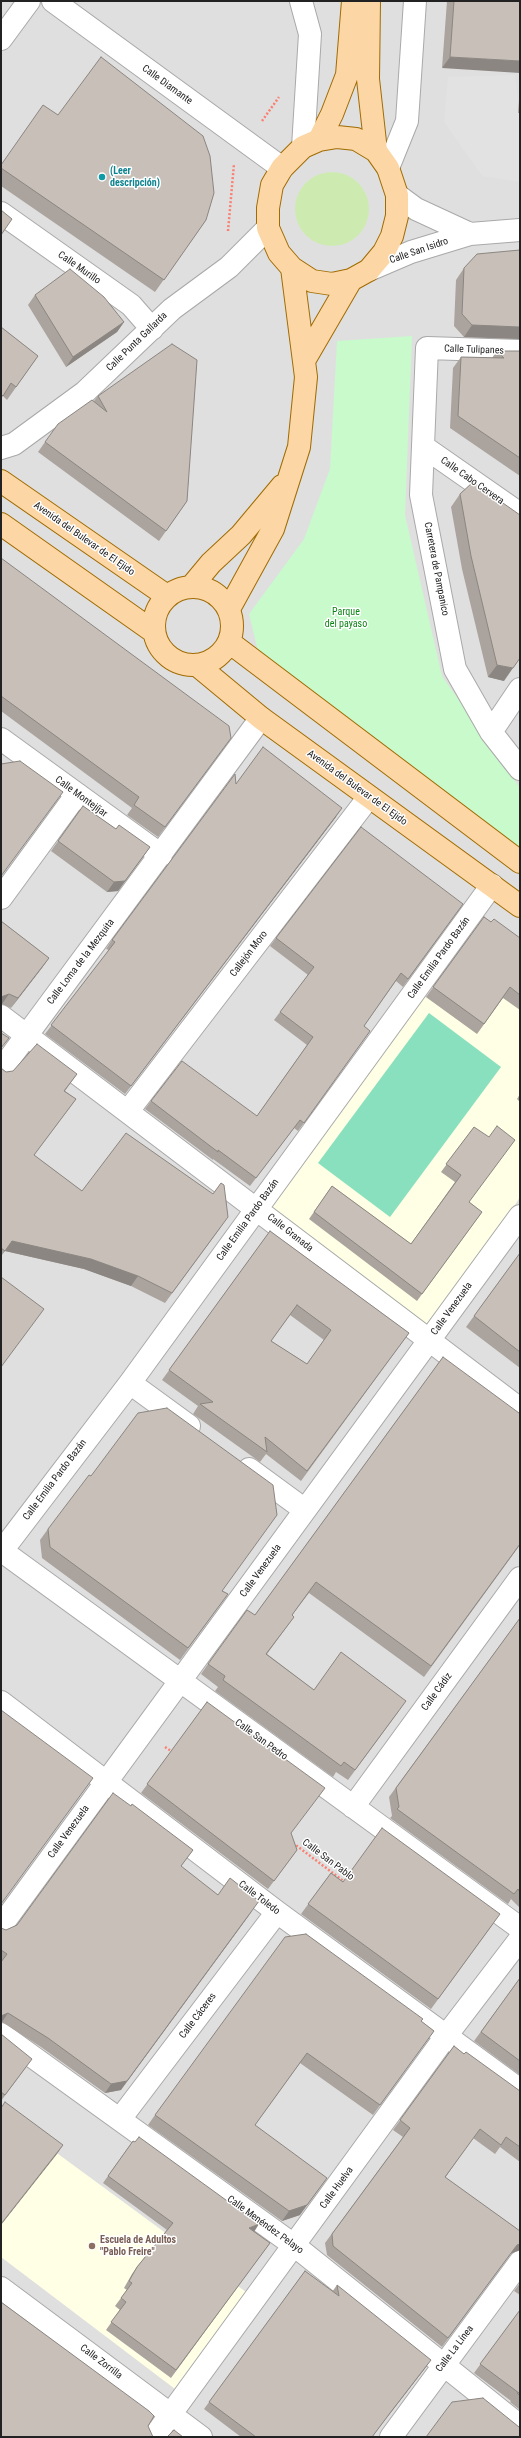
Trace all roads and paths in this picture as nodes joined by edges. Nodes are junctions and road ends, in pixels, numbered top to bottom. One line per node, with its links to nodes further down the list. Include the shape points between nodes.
1 (29, 1): 7 (street)
2 (53, 1): 13 (street, Calle Diamante)
3 (301, 1): 10 (street, via 310,34)
4 (353, 1): 10 (main road, via 347,75 332,114)
5 (369, 1): 12 (main road, via 368,79)
6 (415, 1): 12 (street, via 407,122)
7 (1, 39)
8 (279, 92): 9 (path, via 278,99)
9 (260, 124)
10 (311, 144): 12 (main road, via 337,137 356,139); 13 (main road)
11 (234, 157): 19 (path)
12 (382, 160): 14 (main road)
13 (282, 168): 16 (main road, via 272,185)
14 (397, 195): 18 (street, Calle San Isidro, via 416,209); 21 (main road, via 397,216 392,236 384,252)
15 (1, 213): 22 (street, Calle Murillo, via 131,305)
16 (268, 228): 20 (main road, via 279,253); 22 (street, Calle Punta Gallarda, via 229,267 172,309)
17 (520, 230): 18 (street, Calle San Isidro)
18 (470, 234): 21 (street, Calle San Isidro, via 411,252)
19 (228, 235)
20 (292, 268): 21 (main road, via 312,281 332,284); 25 (main road)
21 (360, 275): 25 (main road)
22 (152, 328): 27 (street, Calle Punta Gallarda, via 85,392 14,444)
23 (427, 348): 24 (street, Calle Tulipanes); 26 (street, Carretera de Pampanico)
24 (520, 351)
25 (305, 359): 28 (main road, via 306,377 299,447)
26 (424, 447): 30 (street, Calle Cabo Cervera); 40 (street, Carretera de Pampanico, via 421,494 455,669)
27 (1, 448)
28 (288, 478): 32 (main road, via 241,535); 34 (main road, via 273,530)
29 (1, 481): 33 (main road, Avenida del Bulevar de El Ejido)
30 (520, 514)
31 (1, 524): 35 (main road, Avenida del Bulevar de El Ejido)
32 (191, 586): 33 (main road, via 178,589); 34 (main road, via 213,592)
33 (167, 596): 35 (main road, via 158,607 154,619)
34 (229, 609): 36 (main road, via 232,620)
35 (154, 632): 37 (main road, Avenida del Bulevar de El Ejido, via 158,644 165,653 185,665)
36 (229, 642): 37 (main road, via 221,653 210,661); 46 (main road)
37 (197, 665): 39 (main road, Avenida del Bulevar de El Ejido)
38 (520, 689): 40 (street)
39 (262, 718): 44 (main road, Avenida del Bulevar de El Ejido); 45 (street, Calle Loma de la Mezquita)
40 (491, 732): 42 (street, Carretera de Pampanico)
41 (1, 740): 43 (street, Calle Montejíjar)
42 (520, 769)
43 (77, 794): 45 (street, Calle Montejíjar); 48 (street)
44 (369, 796): 47 (main road, Avenida del Bulevar de El Ejido); 53 (street, Callejón Moro)
45 (161, 855): 51 (street, Calle Loma de la Mezquita)
46 (520, 862)
47 (492, 885): 49 (main road, Avenida del Bulevar de El Ejido); 54 (street, Calle Emilia Pardo Bazán)
48 (1, 898)
49 (520, 906)
50 (1, 1016): 51 (street, Calle Granada)
51 (26, 1036): 52 (street, Calle Loma de la Mezquita); 53 (street, Calle Granada)
52 (1, 1070)
53 (128, 1111): 54 (street, Calle Granada)
54 (256, 1208): 56 (street, Calle Granada); 57 (street, Calle Emilia Pardo Bazán)
55 (520, 1216): 56 (street, Calle Venezuela)
56 (429, 1341): 58 (street, Calle Granada); 61 (street, Calle Venezuela)
57 (130, 1383): 59 (street); 62 (street, Calle Emilia Pardo Bazán)
58 (520, 1409)
59 (205, 1437)
60 (230, 1456): 61 (street)
61 (305, 1510): 64 (street, Calle Venezuela)
62 (2, 1551): 64 (street, Calle San Pedro)
63 (520, 1578): 69 (street, Calle Cádiz)
64 (181, 1682): 66 (street, Calle Venezuela); 69 (street, Calle San Pedro)
65 (1, 1702): 68 (street, Calle Toledo)
66 (144, 1731): 67 (path); 68 (street, Calle Venezuela)
67 (175, 1754)
68 (106, 1782): 72 (street, Calle Toledo); 73 (street, Calle Venezuela)
69 (353, 1807): 74 (street, Calle San Pedro)
70 (288, 1840): 71 (path, Calle San Pablo)
71 (352, 1887)
72 (277, 1912): 77 (street, Calle Toledo); 79 (street, Calle Cáceres)
73 (1, 1926)
74 (520, 1928)
75 (520, 1939): 77 (street, Calle Huelva)
76 (1, 2034): 79 (street, Calle Menéndez Pelayo)
77 (446, 2036): 78 (street, Calle Toledo); 80 (street, Calle Huelva)
78 (520, 2090)
79 (120, 2119): 80 (street, Calle Menéndez Pelayo)
80 (295, 2246): 83 (street, Calle Menéndez Pelayo); 84 (street, Calle Huelva)
81 (520, 2262): 83 (street, Calle La Línea)
82 (1, 2288): 84 (street, Calle Zorrilla)
83 (443, 2365): 85 (street, Calle Menéndez Pelayo); 88 (street, Calle La Línea)
84 (171, 2414): 86 (street, Calle Huelva); 87 (street, Calle Zorrilla)
85 (520, 2426)
86 (154, 2437)
87 (201, 2437)
88 (391, 2437)

